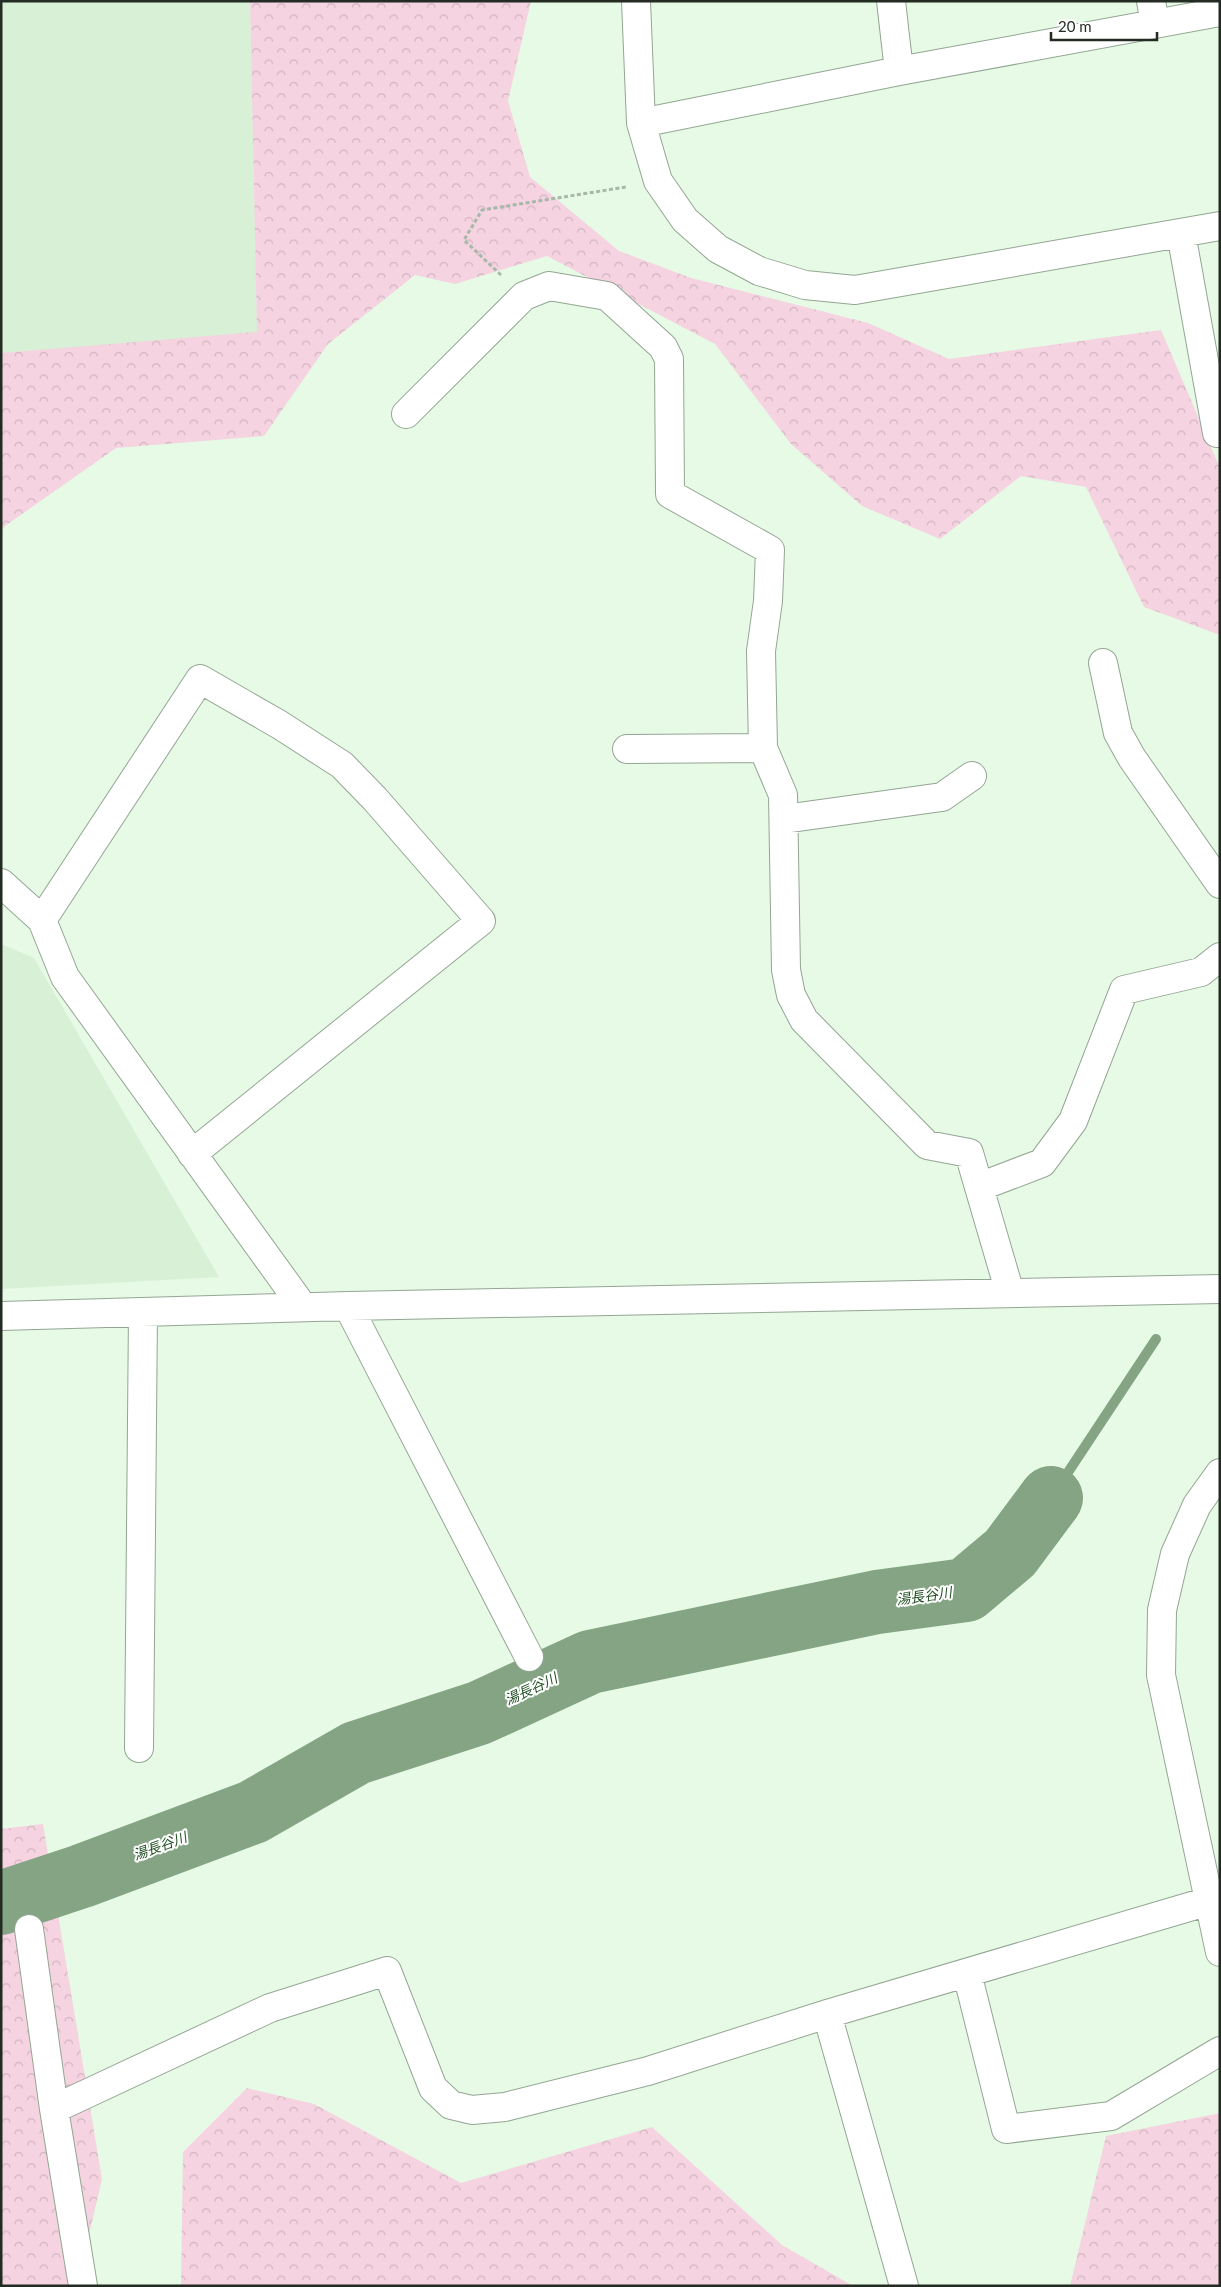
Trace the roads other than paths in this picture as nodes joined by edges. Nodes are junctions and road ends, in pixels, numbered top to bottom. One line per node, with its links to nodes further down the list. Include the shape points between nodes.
1 (636, 1): 6 (street)
2 (891, 1): 5 (street)
3 (1220, 12): 4 (street)
4 (1153, 13): 5 (street)
5 (899, 71): 6 (street)
6 (641, 123): 8 (street, via 658,181 685,220 718,250 768,274 806,285 855,290)
7 (1220, 226): 8 (street)
8 (1181, 233): 10 (street, via 1217,433)
9 (406, 414): 12 (street, via 524,296 549,286 607,296 663,347 669,359 670,494 770,550 768,601 761,651)
10 (1220, 433)
11 (1103, 663): 17 (street, via 1118,732 1132,758)
12 (763, 748): 13 (street); 15 (street, via 784,795)
13 (627, 749)
14 (972, 776): 15 (street, via 942,797)
15 (784, 819): 21 (street, via 786,970 791,995 804,1020 927,1145 969,1153)
16 (1, 883): 18 (street)
17 (1220, 884)
18 (42, 920): 20 (street, via 65,977); 20 (street, via 200,679 342,765 481,921)
19 (1220, 957): 21 (street, via 1201,972 1124,990 1073,1121 1042,1163)
20 (192, 1154): 25 (street)
21 (979, 1187): 23 (street)
22 (1220, 1289): 23 (street)
23 (1010, 1293): 24 (street)
24 (348, 1306): 25 (street); 29 (street)
25 (303, 1307): 26 (street)
26 (143, 1312): 27 (street); 30 (street)
27 (1, 1316)
28 (1220, 1473): 31 (street, via 1197,1505 1175,1554 1162,1610 1161,1675)
29 (530, 1658)
30 (139, 1748)
31 (1209, 1901): 33 (street); 34 (street)
32 (29, 1929): 37 (street)
33 (1220, 1952)
34 (967, 1973): 35 (street); 36 (street, via 1006,2130 1111,2116)
35 (827, 2014): 37 (street, via 648,2071 505,2107 472,2110 451,2105 433,2088 387,1971 270,2008); 39 (street)
36 (1220, 2051)
37 (54, 2109): 38 (street)
38 (82, 2286)
39 (904, 2286)

